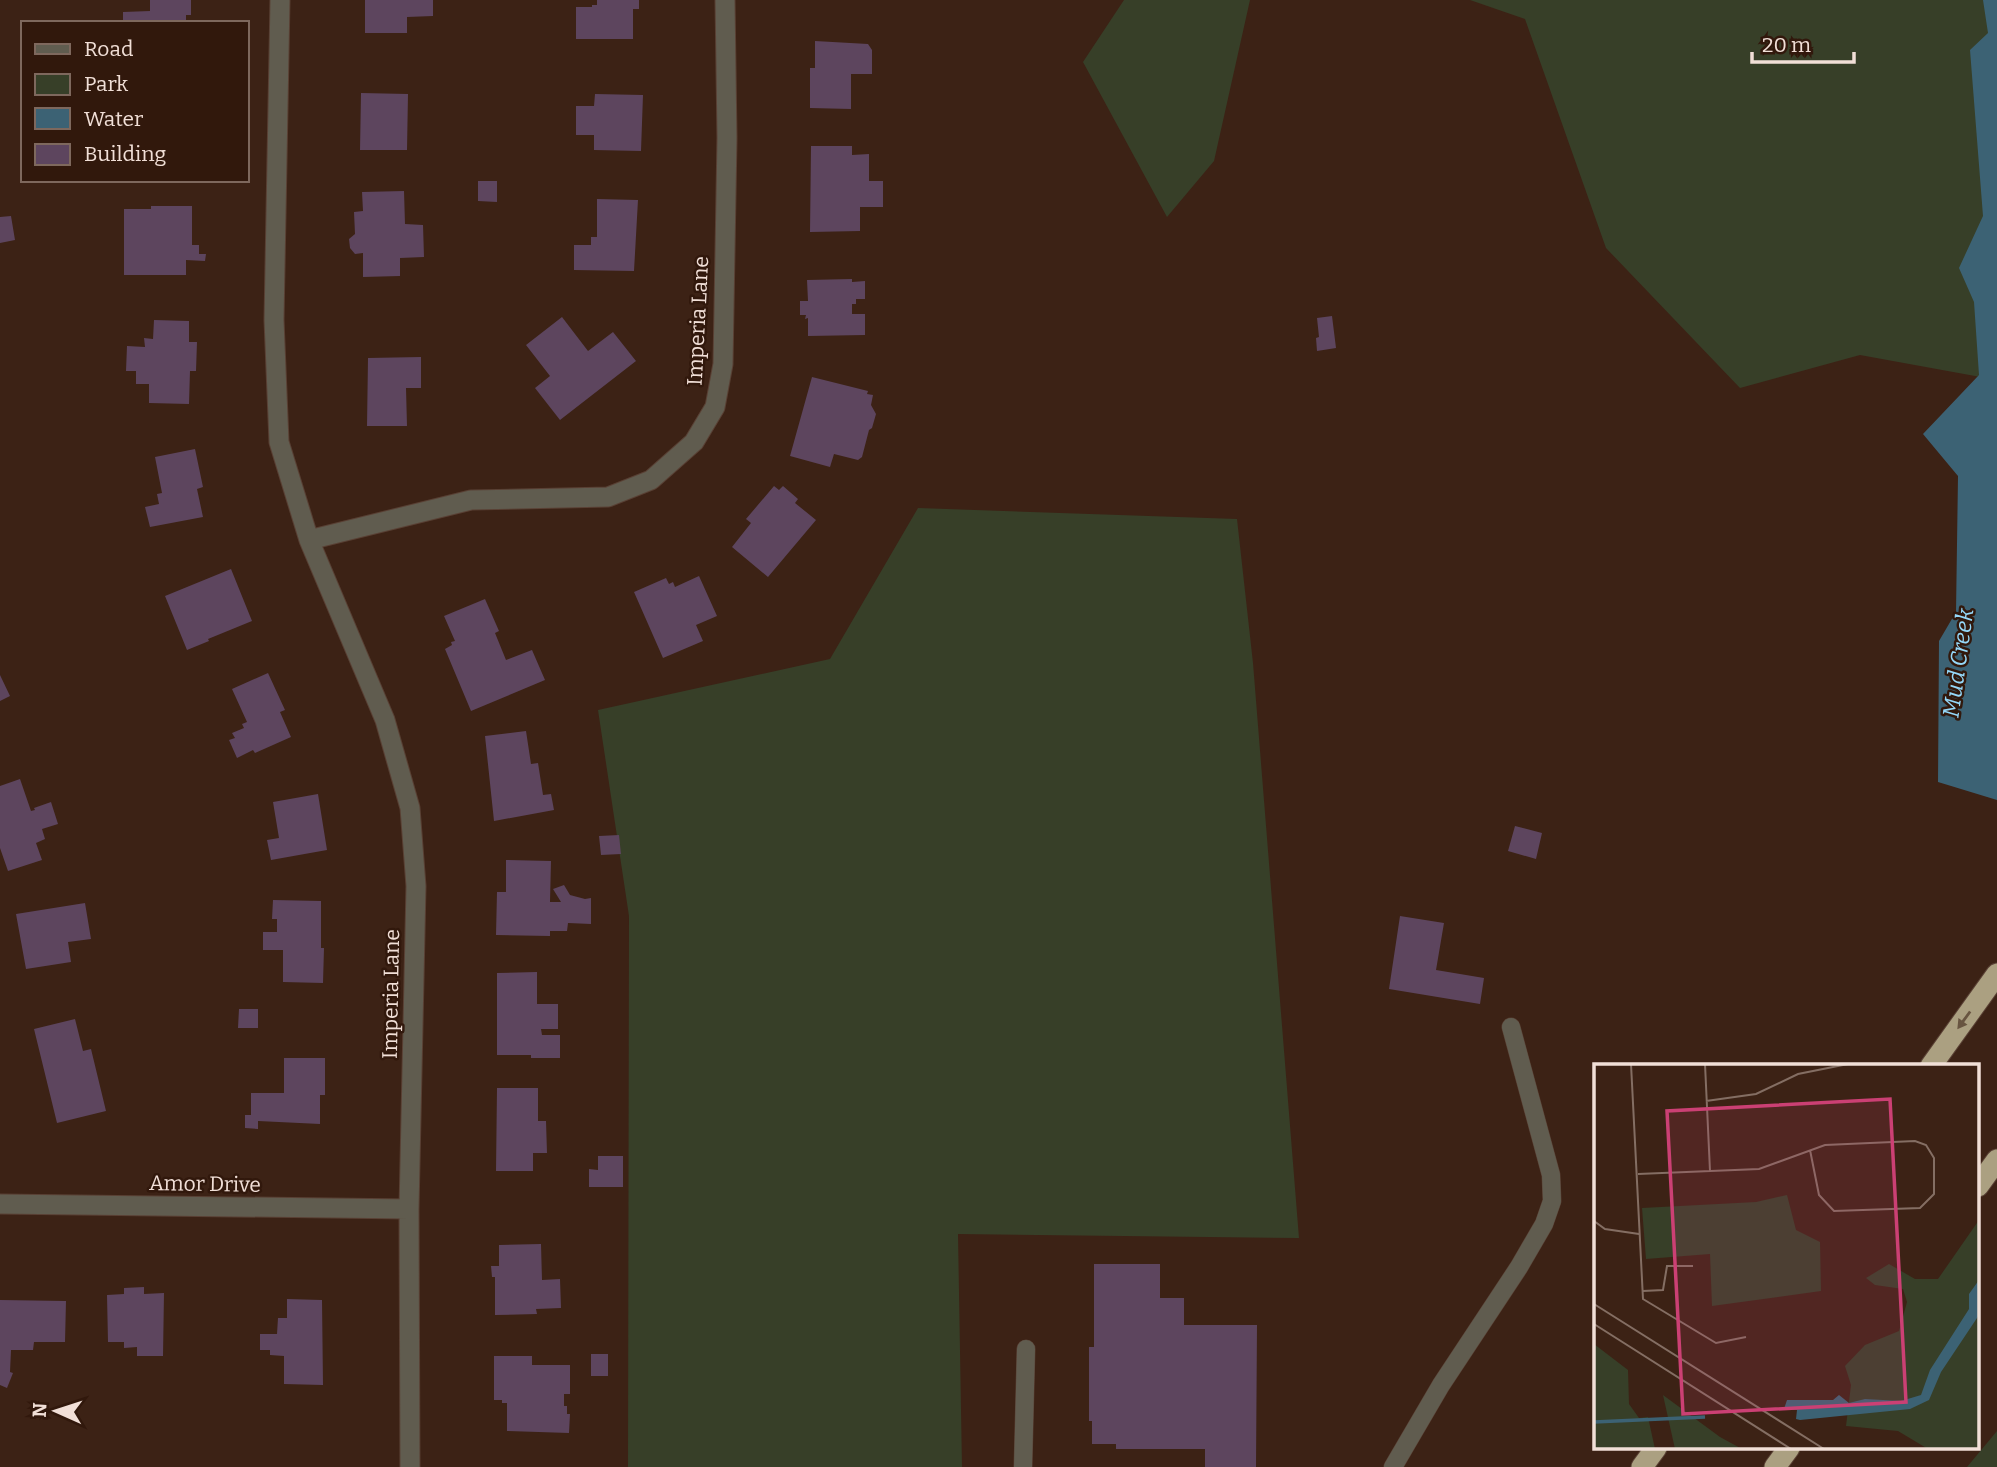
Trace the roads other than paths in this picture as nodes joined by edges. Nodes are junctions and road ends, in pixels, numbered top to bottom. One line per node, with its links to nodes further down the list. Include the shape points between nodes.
1 (280, 0): 3 (street, Imperia Lane, via 274,320 279,442)
2 (725, 0): 3 (street, Imperia Lane, via 723,364 715,407 694,442 651,480 608,497 471,500)
3 (309, 540): 10 (street, Imperia Lane, via 385,720 410,808 416,886)
4 (1997, 974): 6 (highway, one-way to 6)
5 (1511, 1027): 16 (lane, via 1551,1175 1552,1200 1519,1267)
6 (1932, 1064)
7 (1997, 1160): 8 (highway)
8 (1980, 1183)
9 (0, 1204): 10 (street, Amor Drive)
10 (409, 1209): 14 (street, Imperia Lane)
11 (1026, 1349): 15 (lane)
12 (1655, 1450): 17 (highway)
13 (1788, 1450): 18 (highway)
14 (410, 1467)
15 (1023, 1467)
16 (1392, 1467)
17 (1642, 1467)
18 (1775, 1467)

